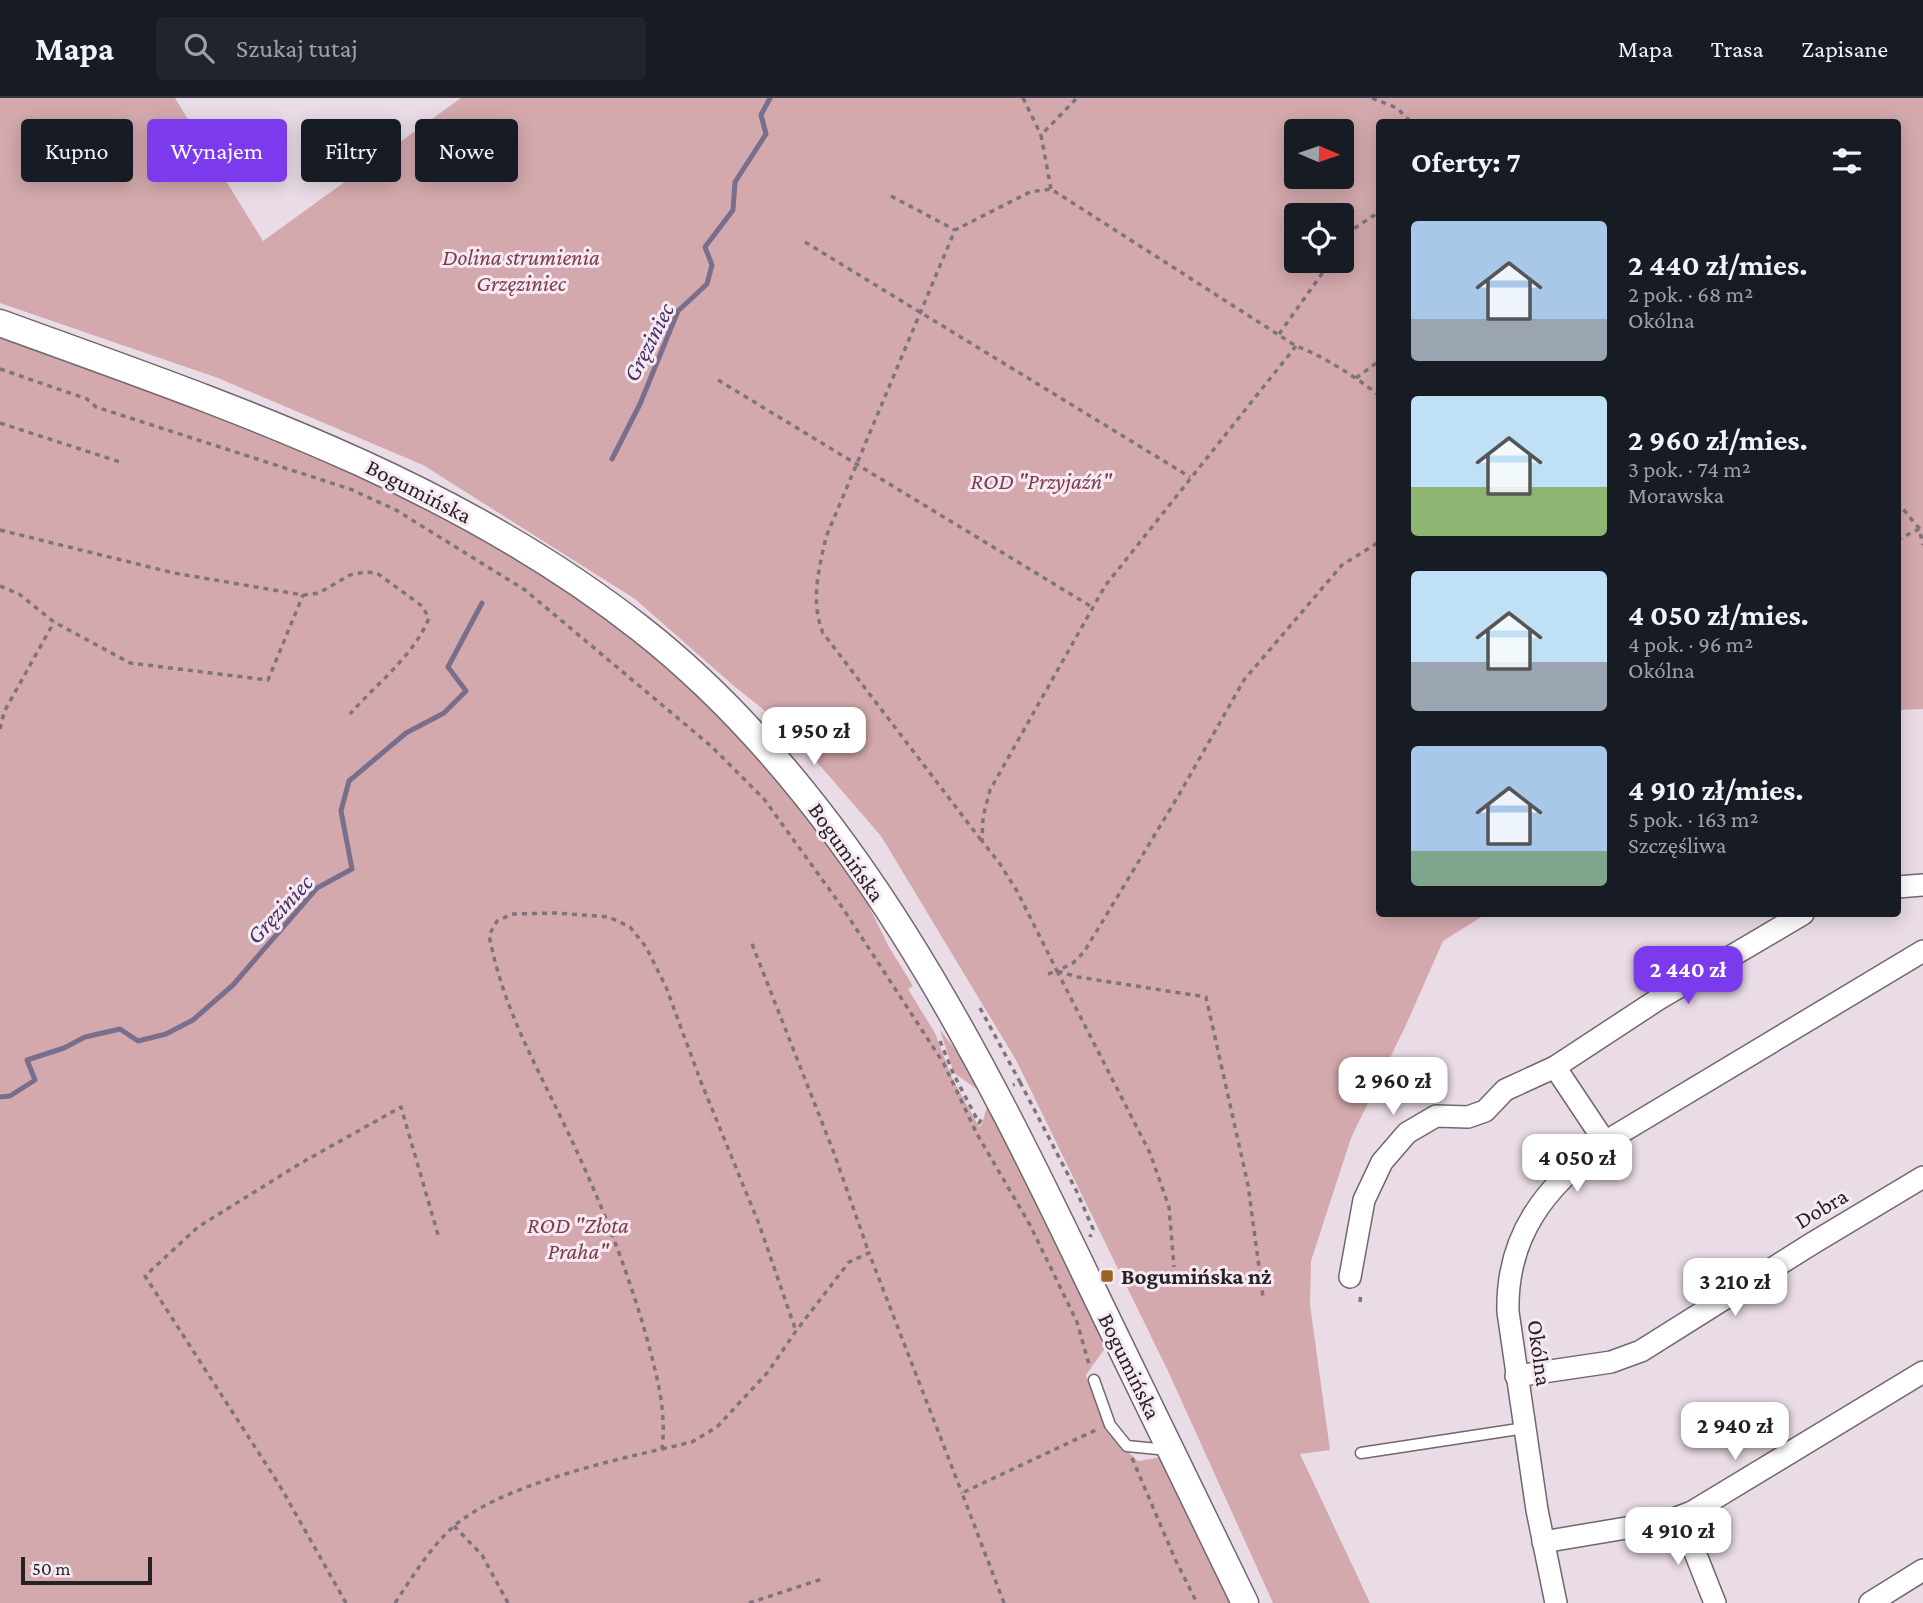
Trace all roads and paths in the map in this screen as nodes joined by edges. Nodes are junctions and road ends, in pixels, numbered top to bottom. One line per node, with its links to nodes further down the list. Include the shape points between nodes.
1 (1023, 98): 5 (path)
2 (1077, 98): 5 (path)
3 (1372, 98): 4 (path, via 1397,108)
4 (1408, 119)
5 (1041, 135): 6 (path)
6 (1051, 189): 10 (path, via 1030,192); 15 (path)
7 (891, 196): 10 (path)
8 (1376, 214): 9 (path)
9 (1354, 229)
10 (955, 230): 13 (path)
11 (805, 242): 13 (path)
12 (1322, 273): 15 (path)
13 (920, 313): 24 (path); 25 (path)
14 (0, 323): 66 (street, Bogumińska, via 268,421 423,492 602,600 712,691 814,804 928,975 1011,1122)
15 (1279, 334): 16 (path)
16 (1296, 346): 19 (path); 25 (path)
17 (1376, 363): 19 (path)
18 (0, 369): 61 (path, via 87,399 96,407 350,489 396,510 525,590 711,746 765,799 944,1064 1077,1322)
19 (1356, 378): 21 (path)
20 (718, 380): 24 (path)
21 (1376, 393)
22 (0, 423): 23 (path)
23 (120, 462)
24 (856, 464): 34 (path); 38 (path, via 826,537 817,580 816,617 822,633)
25 (1191, 477): 34 (path)
26 (1901, 506): 27 (path)
27 (1921, 527): 29 (path); 31 (path)
28 (0, 530): 33 (path, via 174,573)
29 (1901, 538)
30 (1376, 544): 44 (path, via 1342,565 1244,680 1084,952)
31 (1923, 545)
32 (0, 586): 35 (path, via 19,594)
33 (303, 595): 35 (path, via 268,680 130,663); 36 (path, via 319,593 350,575 376,573 422,606 429,618 393,670)
34 (1092, 607): 38 (path, via 990,790)
35 (54, 622): 37 (path, via 4,712)
36 (349, 714)
37 (0, 729)
38 (982, 841): 44 (path, via 1017,891)
39 (1923, 885): 40 (street)
40 (1901, 887)
41 (1798, 917): 47 (street)
42 (752, 944): 54 (path)
43 (1923, 951): 50 (street, Okólna)
44 (1057, 971): 45 (path); 55 (path, via 1150,1153 1169,1207); 57 (path, via 1206,997 1248,1185)
45 (1048, 974)
46 (980, 1007): 48 (path)
47 (1555, 1067): 50 (street); 56 (street, via 1505,1090 1485,1111 1468,1117 1436,1116 1397,1143 1375,1173 1364,1200)
48 (1020, 1082): 49 (path); 52 (path, via 1077,1192 1093,1229)
49 (1005, 1089)
50 (1605, 1142): 60 (street, Okólna, via 1547,1195 1518,1244 1508,1292)
51 (1923, 1177): 60 (street, Dobra, via 1641,1351 1611,1362)
52 (1090, 1237)
53 (439, 1238): 74 (path, via 401,1107 198,1227 145,1276 280,1486)
54 (869, 1253): 58 (path, via 849,1262); 68 (path)
55 (1174, 1268)
56 (1350, 1277)
57 (1264, 1297)
58 (796, 1331): 65 (path, via 768,1372 717,1427 692,1442); 65 (path, via 759,1224 646,947 631,927 609,917 512,914 497,920 489,935 503,989 611,1233 638,1307 662,1392)
59 (1923, 1371): 69 (street)
60 (1516, 1376): 62 (street, Okólna)
61 (1094, 1380): 64 (lane, via 1110,1425)
62 (1525, 1428): 67 (lane); 71 (street, Okólna)
63 (1088, 1433): 68 (path)
64 (1127, 1446): 66 (lane); 79 (path)
65 (662, 1449): 70 (path, via 547,1480 493,1500)
66 (1171, 1450): 80 (street, Bogumińska)
67 (1362, 1453)
68 (962, 1493): 78 (path)
69 (1681, 1517): 71 (street); 82 (street)
70 (454, 1526): 75 (path); 76 (path, via 482,1555)
71 (1543, 1542): 81 (street, Okólna)
72 (1923, 1570): 83 (street)
73 (825, 1578): 77 (path)
74 (346, 1603)
75 (395, 1603)
76 (508, 1603)
77 (749, 1603)
78 (1004, 1603)
79 (1197, 1603)
80 (1245, 1603)
81 (1556, 1603)
82 (1715, 1603)
83 (1870, 1603)

